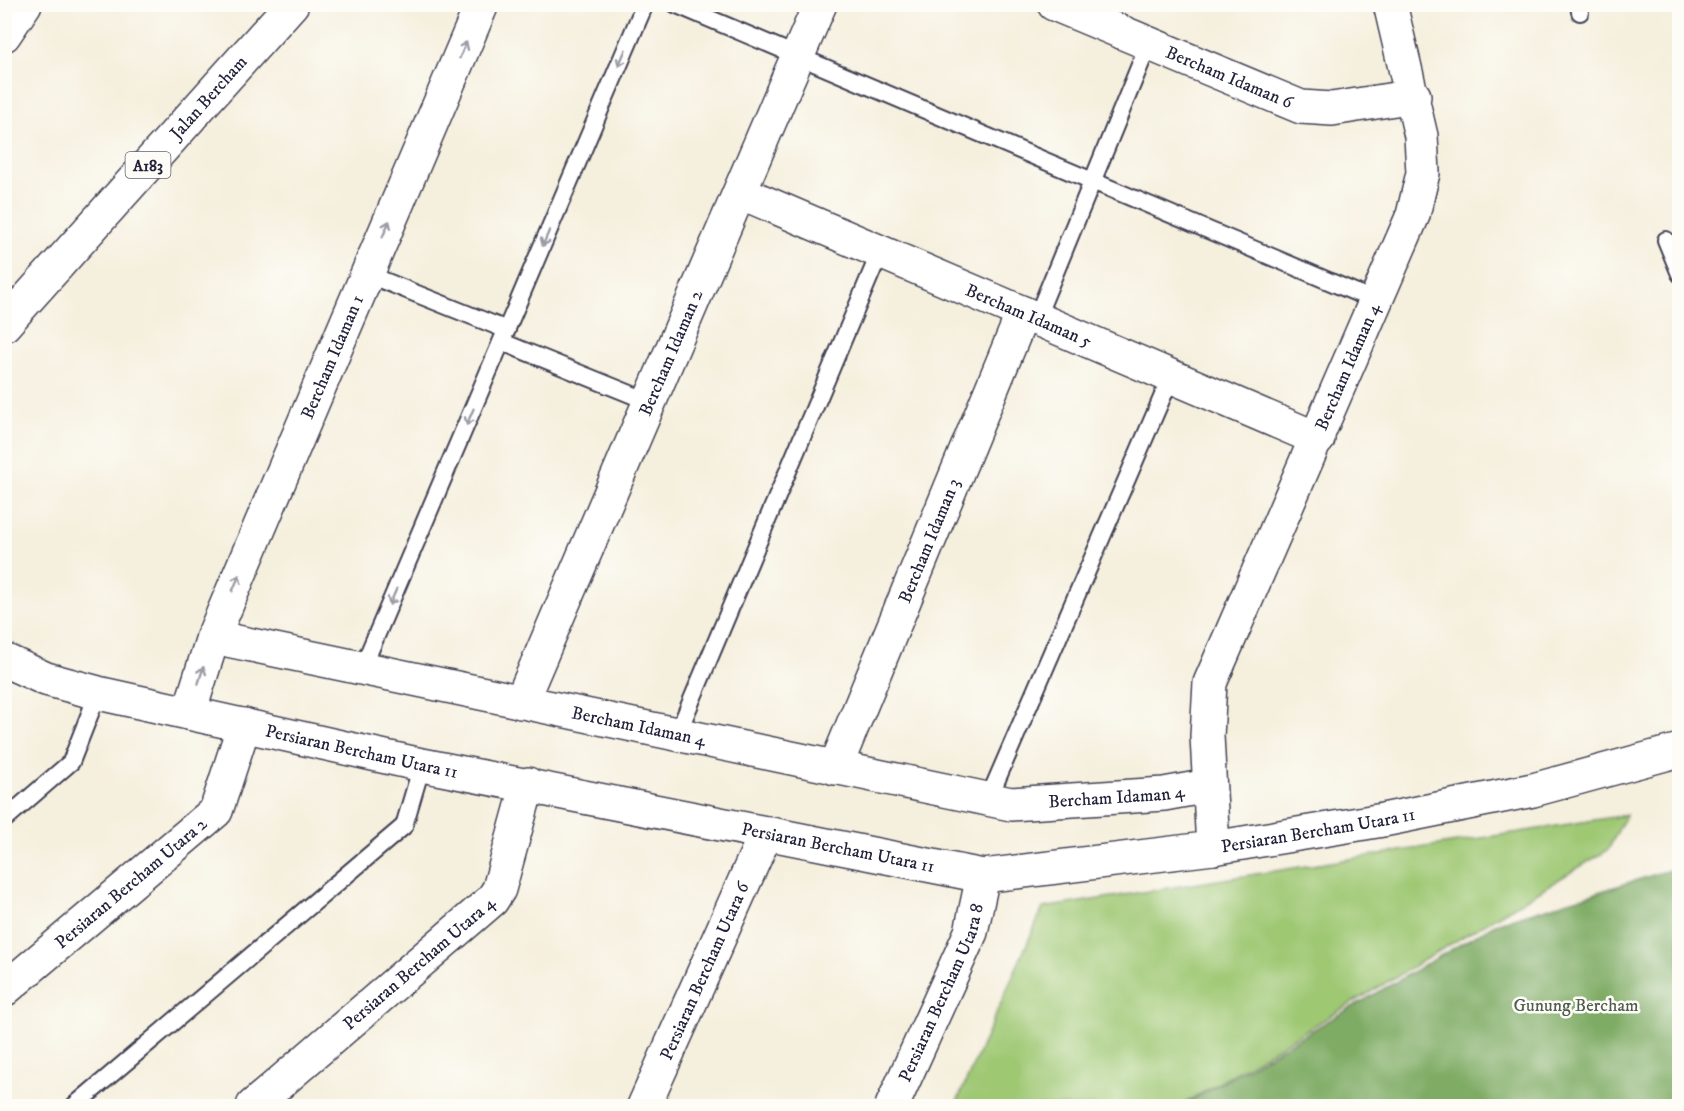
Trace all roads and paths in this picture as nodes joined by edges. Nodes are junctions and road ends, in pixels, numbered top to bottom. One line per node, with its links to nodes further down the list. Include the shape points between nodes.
1 (25, 4): 9 (street)
2 (292, 4): 21 (street, Jalan Bercham / A183)
3 (482, 4): 17 (street, Bercham Idaman 1, one-way to 3)
4 (645, 4): 22 (lane, one-way to 22)
5 (675, 4): 11 (lane)
6 (820, 4): 11 (street, Bercham Idaman 2)
7 (1054, 4): 10 (street, Bercham Idaman 6)
8 (1390, 4): 12 (street, Bercham Idaman 4)
9 (4, 35)
10 (1149, 43): 12 (street, Bercham Idaman 6, via 1301,107 1332,109); 13 (lane)
11 (797, 56): 13 (lane); 14 (street, Bercham Idaman 2)
12 (1414, 96): 19 (street, Bercham Idaman 4, via 1423,173 1413,215)
13 (1093, 181): 19 (lane); 20 (lane)
14 (740, 192): 16 (street, Bercham Idaman 5); 24 (street, Bercham Idaman 2)
15 (1666, 240): 18 (lane)
16 (880, 252): 20 (street, Bercham Idaman 5); 33 (lane)
17 (367, 274): 22 (lane); 26 (street, Bercham Idaman 1, one-way to 17)
18 (1680, 274)
19 (1378, 302): 25 (street, Bercham Idaman 4)
20 (1029, 316): 23 (street, Bercham Idaman 5); 36 (street, Bercham Idaman 3)
21 (4, 325)
22 (504, 336): 24 (lane); 28 (lane, one-way to 28)
23 (1171, 377): 25 (street, Bercham Idaman 5); 39 (lane)
24 (650, 402): 30 (street, Bercham Idaman 2)
25 (1318, 439): 38 (street, Bercham Idaman 4, via 1210,683 1206,709)
26 (213, 637): 28 (street, Bercham Idaman 4); 31 (street, Bercham Idaman 1, one-way to 26)
27 (4, 660): 29 (street, Persiaran Bercham Utara 11, via 46,679)
28 (363, 669): 30 (street, Bercham Idaman 4)
29 (98, 693): 31 (street, Persiaran Bercham Utara 11); 40 (lane, via 70,762)
30 (521, 702): 33 (street, Bercham Idaman 4)
31 (189, 713): 32 (street, Persiaran Bercham Utara 11)
32 (244, 725): 35 (street, Persiaran Bercham Utara 11); 44 (street, Persiaran Bercham Utara 2, via 216,812)
33 (677, 735): 36 (street, Bercham Idaman 4)
34 (1680, 750): 42 (street, Persiaran Bercham Utara 11, via 1533,790)
35 (422, 765): 37 (street, Persiaran Bercham Utara 11); 45 (lane, via 404,826)
36 (835, 768): 39 (street, Bercham Idaman 4)
37 (528, 784): 41 (street, Persiaran Bercham Utara 11); 46 (street, Persiaran Bercham Utara 4, via 501,882 492,900)
38 (1208, 786): 39 (street, Bercham Idaman 4, via 1164,794 1037,803); 42 (street)
39 (988, 800)
40 (4, 820)
41 (766, 833): 43 (street, Persiaran Bercham Utara 11); 47 (street, Persiaran Bercham Utara 6)
42 (1213, 848): 43 (street, Persiaran Bercham Utara 11)
43 (983, 876): 48 (street, Persiaran Bercham Utara 8, via 971,932)
44 (4, 990)
45 (74, 1107)
46 (253, 1107)
47 (644, 1107)
48 (892, 1107)

